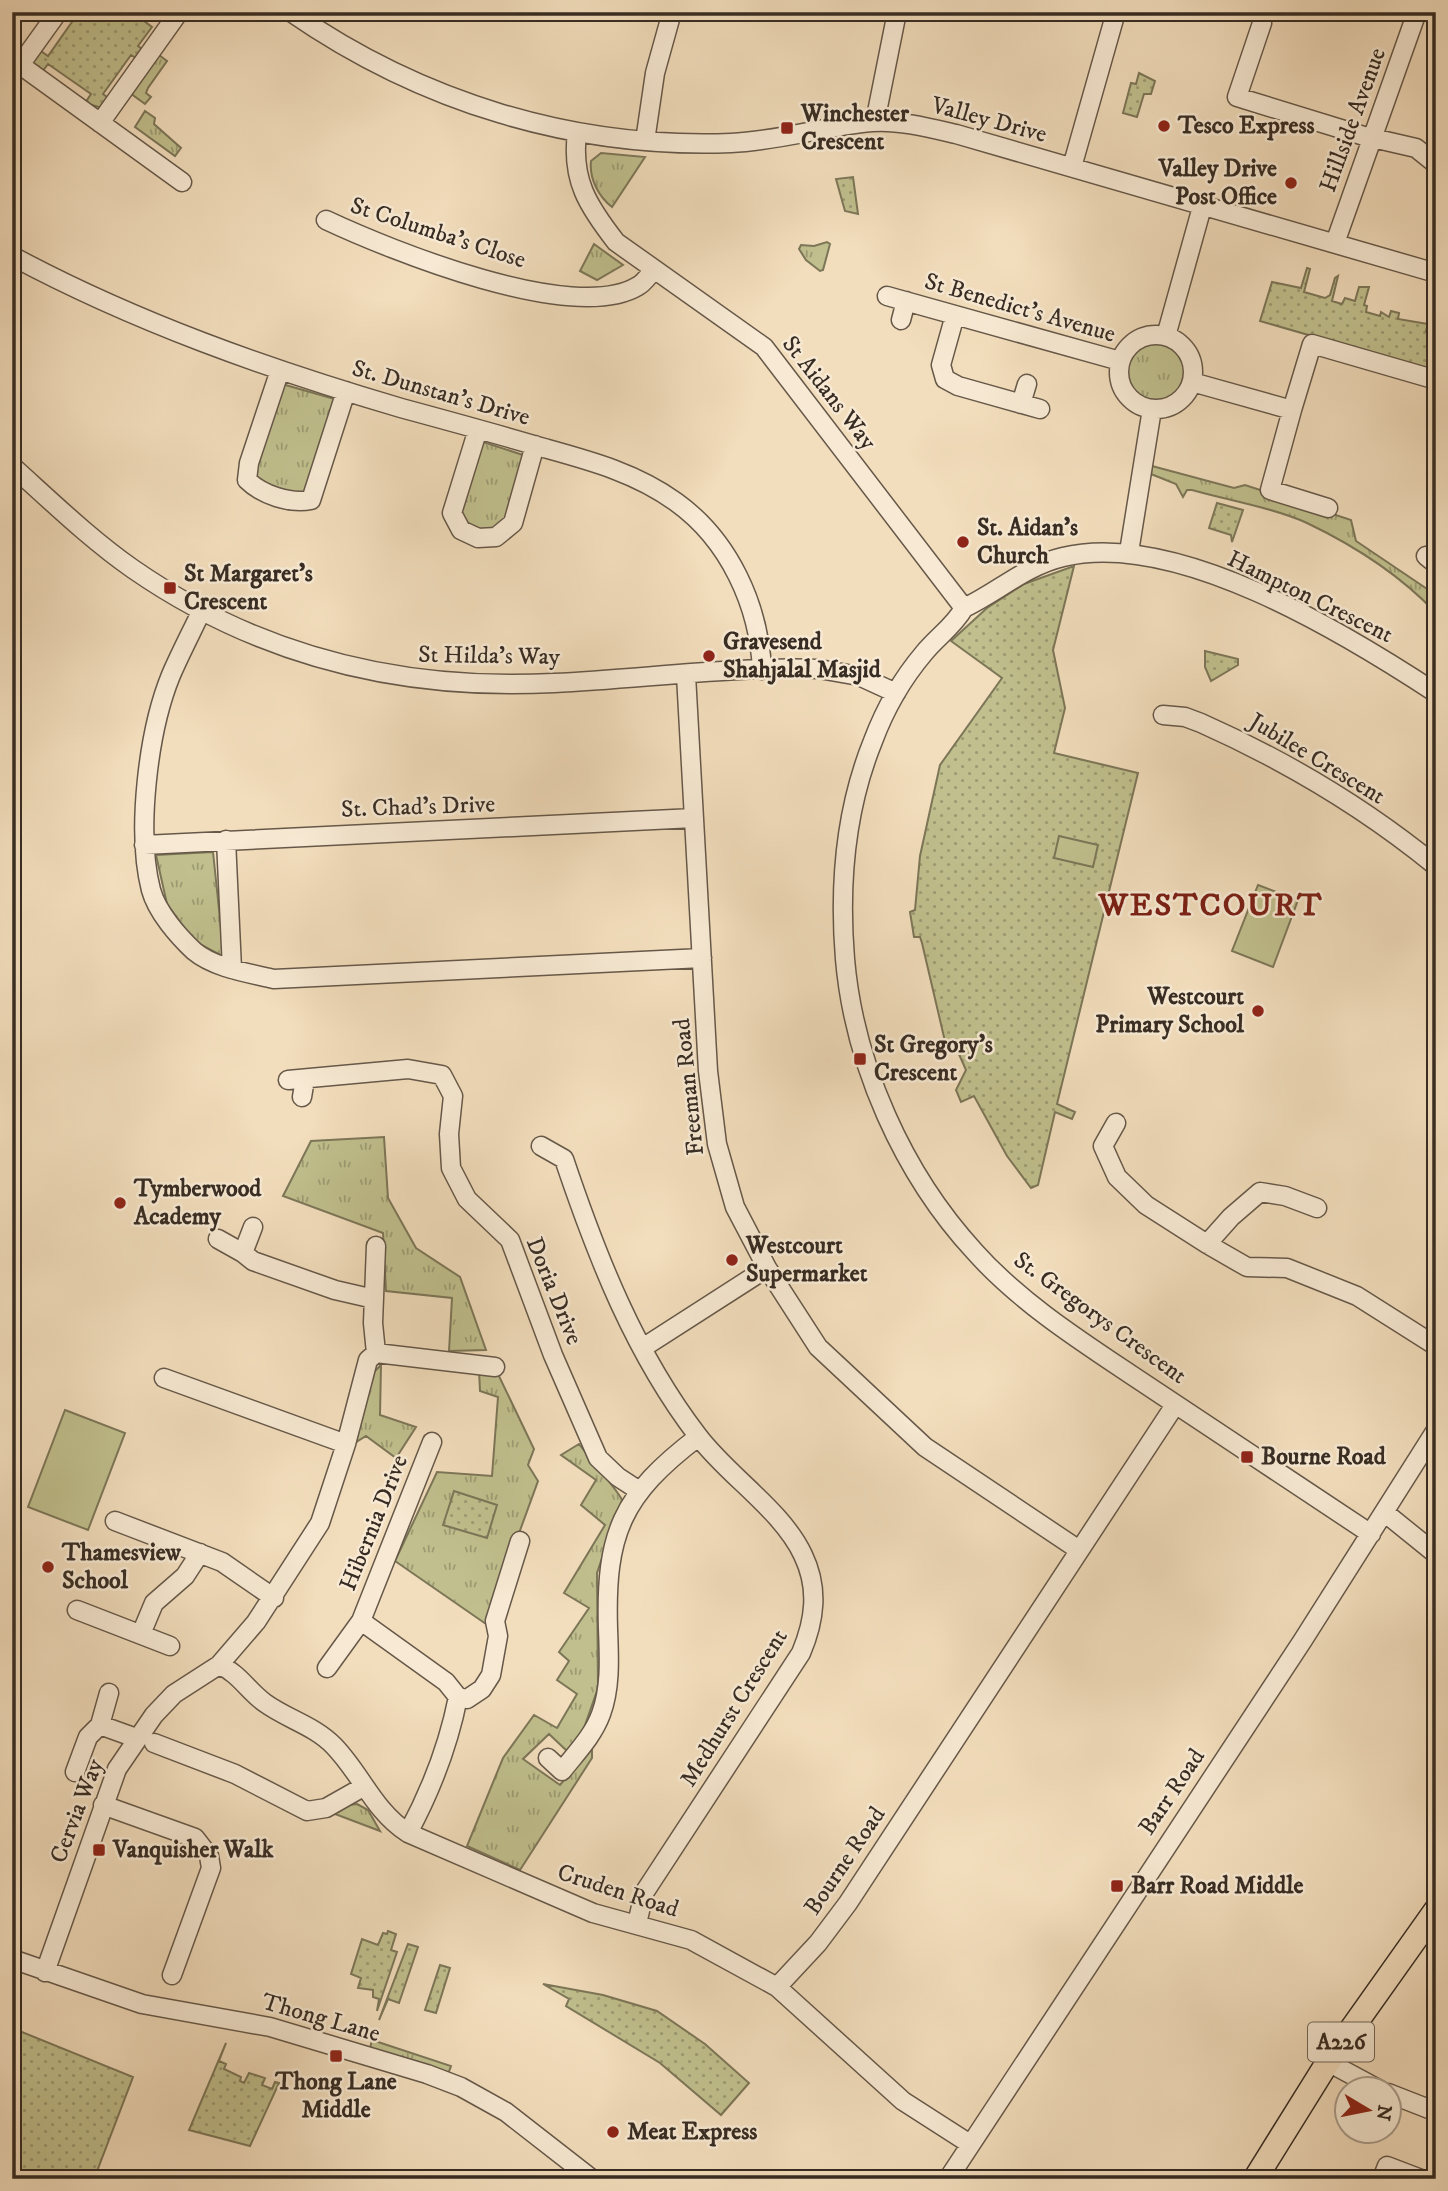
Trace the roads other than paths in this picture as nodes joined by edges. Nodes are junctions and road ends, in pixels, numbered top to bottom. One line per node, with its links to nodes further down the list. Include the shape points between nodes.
1 (58, 12): 9 (street)
2 (291, 12): 12 (street, Valley Drive, via 387,69 528,124)
3 (672, 12): 14 (street, via 655,73)
4 (897, 12): 10 (street)
5 (1116, 12): 16 (street)
6 (1417, 12): 13 (street, Hillside Avenue)
7 (173, 14): 11 (street)
8 (1262, 23): 13 (street, via 1232,96)
9 (16, 62): 11 (street)
10 (875, 122): 14 (street, Valley Drive, via 732,142); 16 (street, Valley Drive, via 955,134)
11 (100, 123): 17 (street)
12 (577, 133): 14 (street, Valley Drive); 22 (street, St Aidans Way, via 574,159 579,183 597,218 616,242)
13 (1373, 137): 15 (street, via 1416,148); 20 (street, Hillside Avenue)
14 (645, 141)
15 (1436, 164)
16 (1072, 167): 18 (street, Valley Drive)
17 (182, 182)
18 (1202, 207): 20 (street, Valley Drive); 28 (street)
19 (326, 220): 22 (street, St Columba's Close, via 370,241 457,271 588,298 639,286)
20 (1335, 243): 23 (street, Valley Drive)
21 (12, 256): 30 (street, St. Dunstan's Drive, via 153,322)
22 (653, 271): 44 (street, St Aidans Way, via 764,347)
23 (1436, 273)
24 (887, 296): 25 (street, St Benedict's Avenue)
25 (906, 301): 26 (street, St Benedict's Avenue); 27 (street, St Benedict's Avenue)
26 (955, 315): 29 (street, St Benedict's Avenue); 35 (street, via 941,363 944,378)
27 (901, 320)
28 (1166, 336): 29 (street, St Benedict's Avenue, via 1139,338); 32 (street, via 1186,351 1193,365)
29 (1120, 361): 36 (street, St Benedict's Avenue, via 1120,380 1126,393 1136,403)
30 (280, 370): 34 (street, St. Dunstan's Drive); 34 (street, via 248,463 247,480 257,489 298,502 311,500)
31 (1433, 379): 38 (street, via 1312,344)
32 (1192, 382): 36 (street, via 1177,403); 38 (street)
33 (1027, 384): 35 (street)
34 (346, 391): 39 (street, St. Dunstan's Drive)
35 (1021, 404): 37 (street)
36 (1152, 408): 43 (street)
37 (1040, 409)
38 (1292, 410): 42 (street, via 1270,489)
39 (478, 429): 40 (street, St. Dunstan's Drive); 40 (street, via 452,513 461,530 478,538 496,537 513,523)
40 (535, 445): 46 (street, St. Dunstan's Drive, via 637,478 697,520 743,586 758,630)
41 (12, 466): 45 (street, St Hilda's Way, via 131,568)
42 (1328, 508)
43 (1129, 552): 44 (street, via 1081,553 1047,561); 49 (street, Hampton Crescent, via 1252,591 1326,627)
44 (964, 608): 48 (street, St. Gregorys Crescent)
45 (201, 612): 47 (street, St Hilda's Way, via 240,631 338,664 424,681 553,684); 53 (street, via 170,677 149,761)
46 (762, 670): 47 (street, St Hilda's Way); 48 (street, St Hilda's Way, via 839,671)
47 (686, 675): 51 (street, Freeman Road)
48 (896, 693): 73 (street, St. Gregorys Crescent, via 860,777 844,862 846,971 875,1088 931,1194 974,1251 1048,1317)
49 (1436, 693)
50 (1163, 715): 54 (street, Jubilee Crescent, via 1201,723 1296,772)
51 (694, 818): 52 (street, St. Chad's Drive); 55 (street, Freeman Road)
52 (226, 840): 53 (street, St. Chad's Drive); 56 (street)
53 (144, 845): 56 (street, via 152,893 168,921 196,953)
54 (1436, 866)
55 (702, 958): 56 (street, via 274,979); 66 (street, Freeman Road, via 717,1144 735,1208)
56 (232, 969)
57 (298, 1085): 78 (street, Doria Drive, via 408,1069 442,1075 453,1096 451,1168 467,1199 510,1240 598,1458)
58 (1116, 1123): 63 (street, via 1103,1146 1117,1177 1146,1205)
59 (541, 1146): 69 (street, Medhurst Crescent, via 564,1159 596,1254)
60 (1317, 1208): 63 (street, via 1260,1192)
61 (253, 1227): 65 (street)
62 (218, 1238): 65 (street)
63 (1207, 1244): 68 (street, via 1247,1267 1287,1268 1357,1296)
64 (376, 1245): 67 (street, Cervia Way)
65 (243, 1253): 67 (street, via 253,1261 335,1290)
66 (767, 1268): 69 (street); 83 (street, Freeman Road, via 818,1347 873,1402 925,1447)
67 (374, 1299): 70 (street, Cervia Way)
68 (1436, 1346)
69 (644, 1348): 75 (street, Medhurst Crescent)
70 (376, 1353): 71 (street); 77 (street, Cervia Way, via 368,1360)
71 (495, 1367)
72 (164, 1378): 77 (street)
73 (1175, 1405): 81 (street, St. Gregorys Crescent); 83 (street, Bourne Road)
74 (1436, 1430): 79 (street, Barr Road)
75 (698, 1437): 78 (street, via 662,1464); 104 (street, Medhurst Crescent, via 794,1538 812,1579 813,1618 801,1653 643,1893)
76 (432, 1442): 88 (street, Hibernia Drive)
77 (346, 1444): 86 (street, Cervia Way, via 320,1523)
78 (638, 1490): 98 (street, via 609,1556 607,1687 601,1714 590,1737 562,1771)
79 (1384, 1512): 81 (street, Barr Road); 85 (street)
80 (115, 1521): 84 (street)
81 (1371, 1534): 113 (street, Barr Road)
82 (520, 1541): 94 (street, via 495,1621 498,1636 491,1675 482,1689 467,1699)
83 (1079, 1550): 108 (street, Bourne Road, via 848,1903)
84 (200, 1553): 86 (street, via 230,1566); 89 (street, via 185,1576 154,1603)
85 (1436, 1554)
86 (274, 1598): 91 (street, Cervia Way)
87 (77, 1610): 89 (street)
88 (361, 1621): 92 (street, Hibernia Drive); 94 (street, Hibernia Drive, via 446,1682)
89 (141, 1634): 90 (street)
90 (170, 1646)
91 (219, 1665): 96 (street, Cervia Way, via 174,1694); 100 (street, Cruden Road, via 266,1703 325,1738)
92 (327, 1668)
93 (109, 1693): 95 (street)
94 (458, 1697): 102 (street)
95 (100, 1725): 96 (street); 99 (street, via 88,1737)
96 (136, 1738): 101 (street, Cervia Way)
97 (154, 1743): 100 (street, via 236,1774 307,1811 326,1808)
98 (548, 1758)
99 (75, 1772)
100 (363, 1787): 102 (street, Cruden Road, via 384,1815)
101 (103, 1805): 106 (street, Cervia Way); 107 (street, via 195,1838 209,1856 211,1868)
102 (408, 1833): 104 (street, Cruden Road, via 593,1913)
103 (1433, 1919): 109 (main road, A226)
104 (637, 1924): 108 (street, Cruden Road, via 691,1940)
105 (12, 1959): 106 (street, Thong Lane)
106 (45, 1972): 114 (street, Thong Lane, via 142,2004 270,2027 427,2074 506,2112)
107 (172, 1975)
108 (777, 1987): 113 (street, Cruden Road, via 903,2101)
109 (1328, 2062): 110 (street); 116 (main road, A226)
110 (1354, 2076)
111 (1402, 2098): 112 (street, via 1429,2109)
112 (1436, 2107)
113 (970, 2144): 115 (street, Barr Road)
114 (592, 2179)
115 (948, 2179)
116 (1255, 2179)
117 (1382, 2179): 118 (street, via 1387,2166)
118 (1421, 2179)

